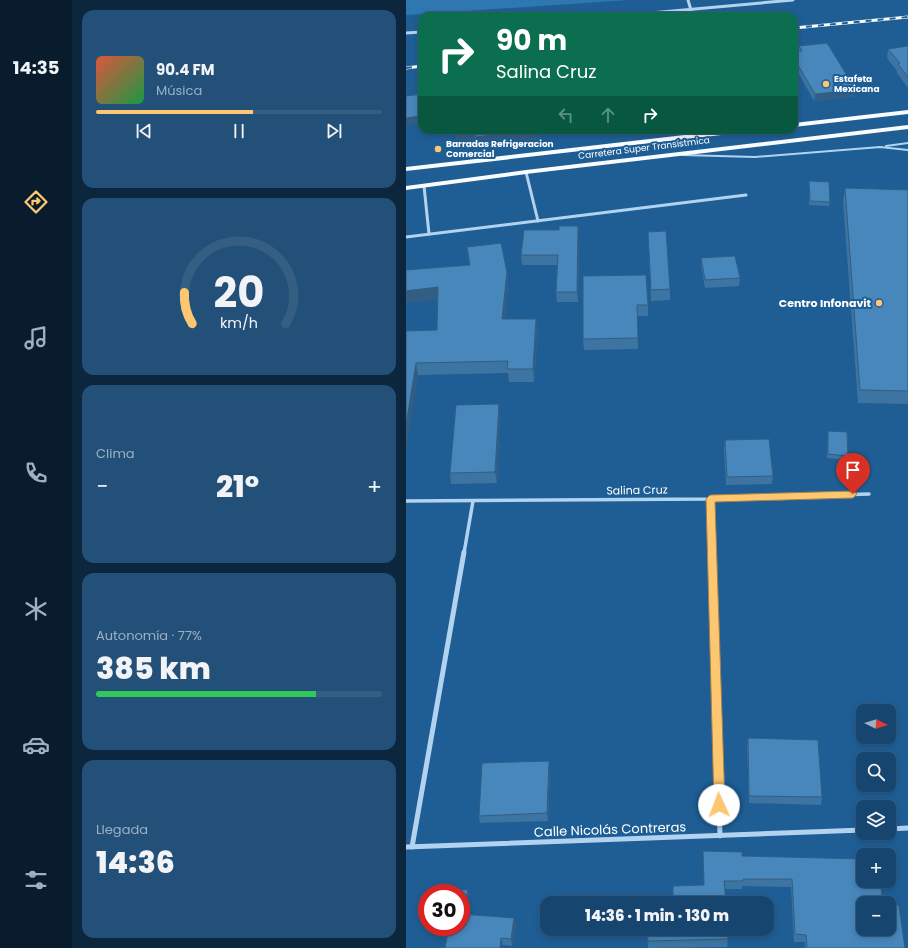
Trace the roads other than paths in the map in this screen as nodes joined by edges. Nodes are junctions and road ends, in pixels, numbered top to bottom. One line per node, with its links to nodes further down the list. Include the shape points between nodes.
1 (688, 0): 3 (street)
2 (793, 0): 3 (street)
3 (691, 10): 4 (street)
4 (666, 12)
5 (418, 32): 6 (street)
6 (406, 33)
7 (908, 112): 8 (main road)
8 (798, 125)
9 (908, 127): 14 (main road, Carretera Super Transístmica)
10 (713, 134): 15 (main road)
11 (908, 144): 12 (lane)
12 (880, 147): 13 (lane); 14 (lane, via 755,158)
13 (908, 150)
14 (673, 155): 16 (main road, Carretera Super Transístmica)
15 (406, 169)
16 (526, 172): 17 (main road, Carretera Super Transístmica); 20 (street)
17 (424, 186): 18 (main road, Carretera Super Transístmica); 21 (street)
18 (406, 188)
19 (746, 196): 20 (street)
20 (538, 221): 21 (street)
21 (429, 234): 22 (street)
22 (406, 237)
23 (869, 494): 24 (street, Salina Cruz)
24 (710, 499): 26 (street, Salina Cruz); 30 (street)
25 (406, 500): 26 (street, Salina Cruz)
26 (473, 501): 32 (street)
27 (908, 828): 28 (street)
28 (896, 829)
29 (856, 830): 30 (street, Calle Nicolás Contreras)
30 (720, 836): 32 (street, Calle Nicolás Contreras)
31 (406, 847): 32 (street, Calle Nicolás Contreras)
32 (412, 847)

